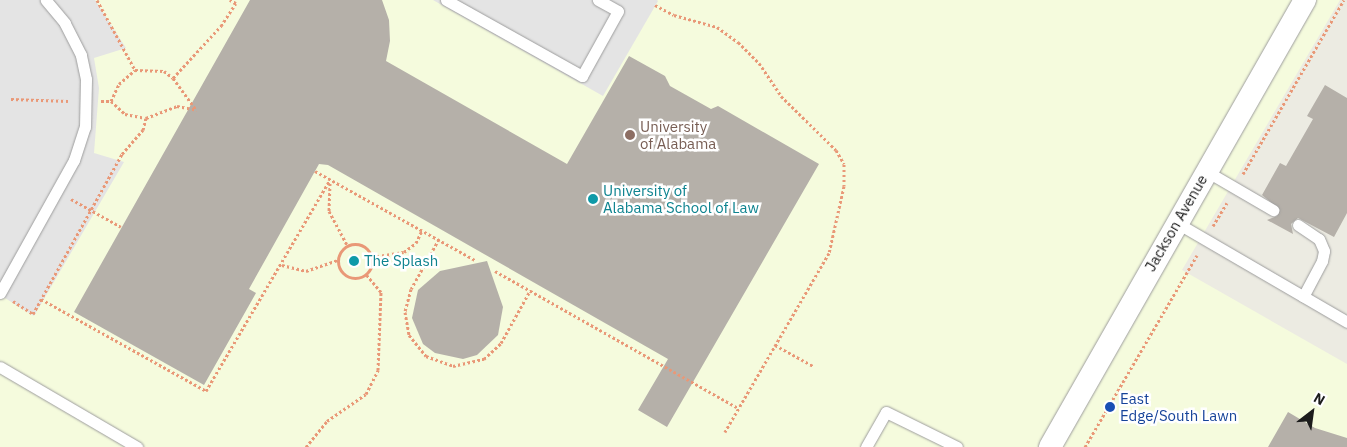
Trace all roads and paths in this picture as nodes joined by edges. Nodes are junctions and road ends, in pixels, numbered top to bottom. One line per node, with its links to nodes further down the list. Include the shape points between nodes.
1 (46, 0): 16 (lane, via 65,23 81,55 86,79 85,127 74,160)
2 (98, 0): 8 (path)
3 (230, 0): 9 (path, via 236,2 221,26)
4 (446, 0): 5 (lane, via 582,76 618,11)
5 (598, 0)
6 (1305, 0): 14 (street, Jackson Avenue)
7 (655, 5): 36 (path, via 674,15 717,27 738,42 844,164 844,186 829,253)
8 (135, 70): 9 (path, via 164,71); 10 (path, via 119,84)
9 (173, 78): 11 (path)
10 (111, 101)
11 (197, 110)
12 (146, 118): 17 (path, via 143,130 122,154)
13 (315, 171): 15 (path)
14 (1206, 171): 18 (lane); 19 (street, Jackson Avenue)
15 (330, 180): 22 (path); 24 (path, via 329,210); 28 (path)
16 (58, 191): 17 (path); 32 (lane)
17 (91, 210): 21 (path); 34 (path)
18 (1273, 210)
19 (1176, 223): 33 (lane); 45 (street, Jackson Avenue)
20 (1298, 225): 33 (lane, via 1319,239 1324,251)
21 (121, 227)
22 (422, 230): 23 (path); 25 (path, via 416,243 404,252)
23 (439, 239): 27 (path); 31 (path, via 411,289 405,312 409,335 426,356 453,366 484,359 501,343)
24 (348, 246): 25 (path, via 362,245); 26 (path)
25 (372, 257): 30 (path)
26 (338, 260): 28 (path, via 306,271); 30 (path, via 345,275 356,278)
27 (475, 260)
28 (282, 265): 34 (path, via 206,390)
29 (495, 271): 31 (path)
30 (366, 274): 42 (path, via 381,292 378,370 366,394 327,420)
31 (530, 291): 39 (path)
32 (4, 295): 34 (path, via 33,314)
33 (1303, 296): 35 (lane)
34 (41, 299)
35 (1347, 322)
36 (775, 344): 37 (path); 39 (path)
37 (813, 366)
38 (0, 368): 41 (lane)
39 (738, 408): 40 (path)
40 (725, 432)
41 (137, 447)
42 (306, 447)
43 (866, 447): 44 (lane, via 886,412)
44 (957, 447)
45 (1050, 447)

